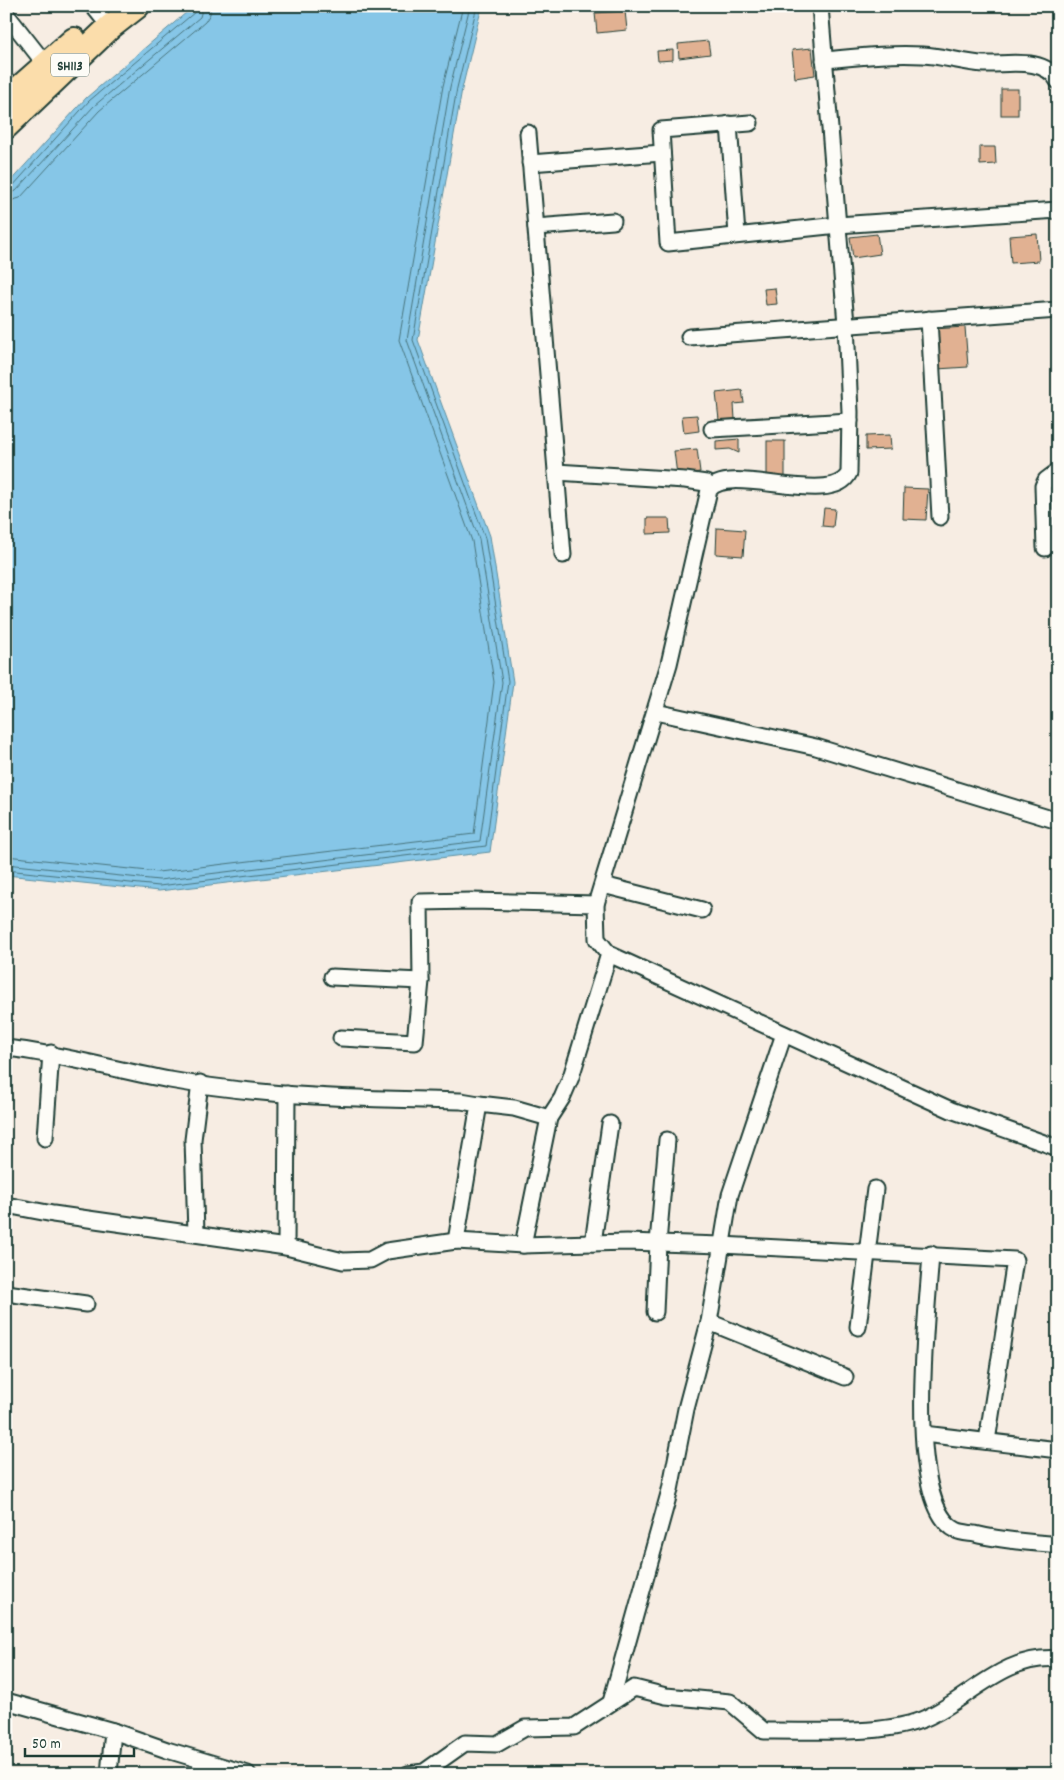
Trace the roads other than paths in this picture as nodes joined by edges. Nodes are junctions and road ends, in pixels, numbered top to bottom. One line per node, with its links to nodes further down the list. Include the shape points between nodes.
1 (137, 6): 4 (main road, SH113)
2 (820, 6): 5 (street)
3 (6, 14): 6 (street)
4 (104, 14): 6 (main road, SH113); 11 (main road, SH113)
5 (824, 60): 7 (street, via 898,55 942,56 984,64 1033,64 1047,68); 17 (street)
6 (46, 65): 8 (main road, SH113)
7 (1058, 81)
8 (6, 100)
9 (750, 123): 10 (street)
10 (729, 124): 13 (street, via 661,130); 19 (street)
11 (6, 126)
12 (528, 133): 14 (street)
13 (662, 153): 14 (street); 19 (street, via 668,243)
14 (530, 163): 18 (street)
15 (1058, 210): 17 (street)
16 (613, 221): 18 (street)
17 (838, 225): 19 (street); 22 (street)
18 (536, 227): 27 (street)
19 (737, 235)
20 (1058, 310): 21 (street)
21 (929, 318): 22 (street); 29 (street)
22 (846, 324): 23 (street); 24 (street)
23 (689, 337)
24 (850, 421): 25 (street); 28 (street, via 850,467 846,480 841,484 793,486 727,480)
25 (712, 429)
26 (1058, 471): 30 (street, via 1043,486)
27 (556, 472): 28 (street, via 700,481); 31 (street)
28 (711, 486): 32 (street)
29 (940, 517)
30 (1046, 548)
31 (564, 555)
32 (656, 712): 33 (street, via 816,747); 34 (street)
33 (1058, 821)
34 (603, 885): 35 (street); 36 (street)
35 (596, 904): 37 (street, via 597,939); 39 (street, via 420,902)
36 (702, 910)
37 (609, 954): 40 (street); 47 (street, via 571,1077)
38 (332, 978): 39 (street)
39 (421, 981): 41 (street, via 415,1042)
40 (784, 1034): 51 (street, via 951,1110); 59 (street, via 730,1195)
41 (341, 1038)
42 (6, 1048): 43 (street)
43 (51, 1053): 44 (street, via 170,1080); 49 (street)
44 (200, 1083): 45 (street); 54 (street, via 193,1140)
45 (287, 1094): 46 (street); 60 (street)
46 (479, 1104): 47 (street, via 514,1108); 55 (street)
47 (549, 1118): 58 (street)
48 (610, 1124): 56 (street)
49 (44, 1138)
50 (667, 1140): 57 (street)
51 (1058, 1148)
52 (875, 1189): 61 (street)
53 (6, 1205): 54 (street)
54 (196, 1233): 60 (street)
55 (456, 1241): 58 (street); 60 (street, via 387,1250 370,1260 352,1261)
56 (593, 1243): 57 (street); 58 (street)
57 (658, 1243): 59 (street); 65 (street)
58 (523, 1245)
59 (721, 1245): 61 (street); 66 (street)
60 (286, 1247)
61 (868, 1253): 62 (street); 67 (street)
62 (932, 1254): 69 (street, via 921,1403); 70 (street, via 1015,1260)
63 (6, 1293): 64 (street)
64 (86, 1304)
65 (654, 1312)
66 (709, 1322): 68 (street); 75 (street, via 667,1499)
67 (858, 1326)
68 (845, 1377)
69 (924, 1434): 70 (street); 72 (street, via 931,1495 942,1516 956,1530 995,1539)
70 (987, 1441): 71 (street)
71 (1058, 1450)
72 (1058, 1544)
73 (1058, 1659): 75 (street, via 1045,1658 1004,1669 927,1718 878,1730 764,1731 730,1702 666,1696 634,1688)
74 (6, 1701): 76 (street)
75 (611, 1702): 79 (street, via 574,1727 525,1728 497,1744 465,1743 424,1772)
76 (113, 1731): 77 (street); 78 (street)
77 (109, 1774)
78 (248, 1774)
79 (408, 1774)

